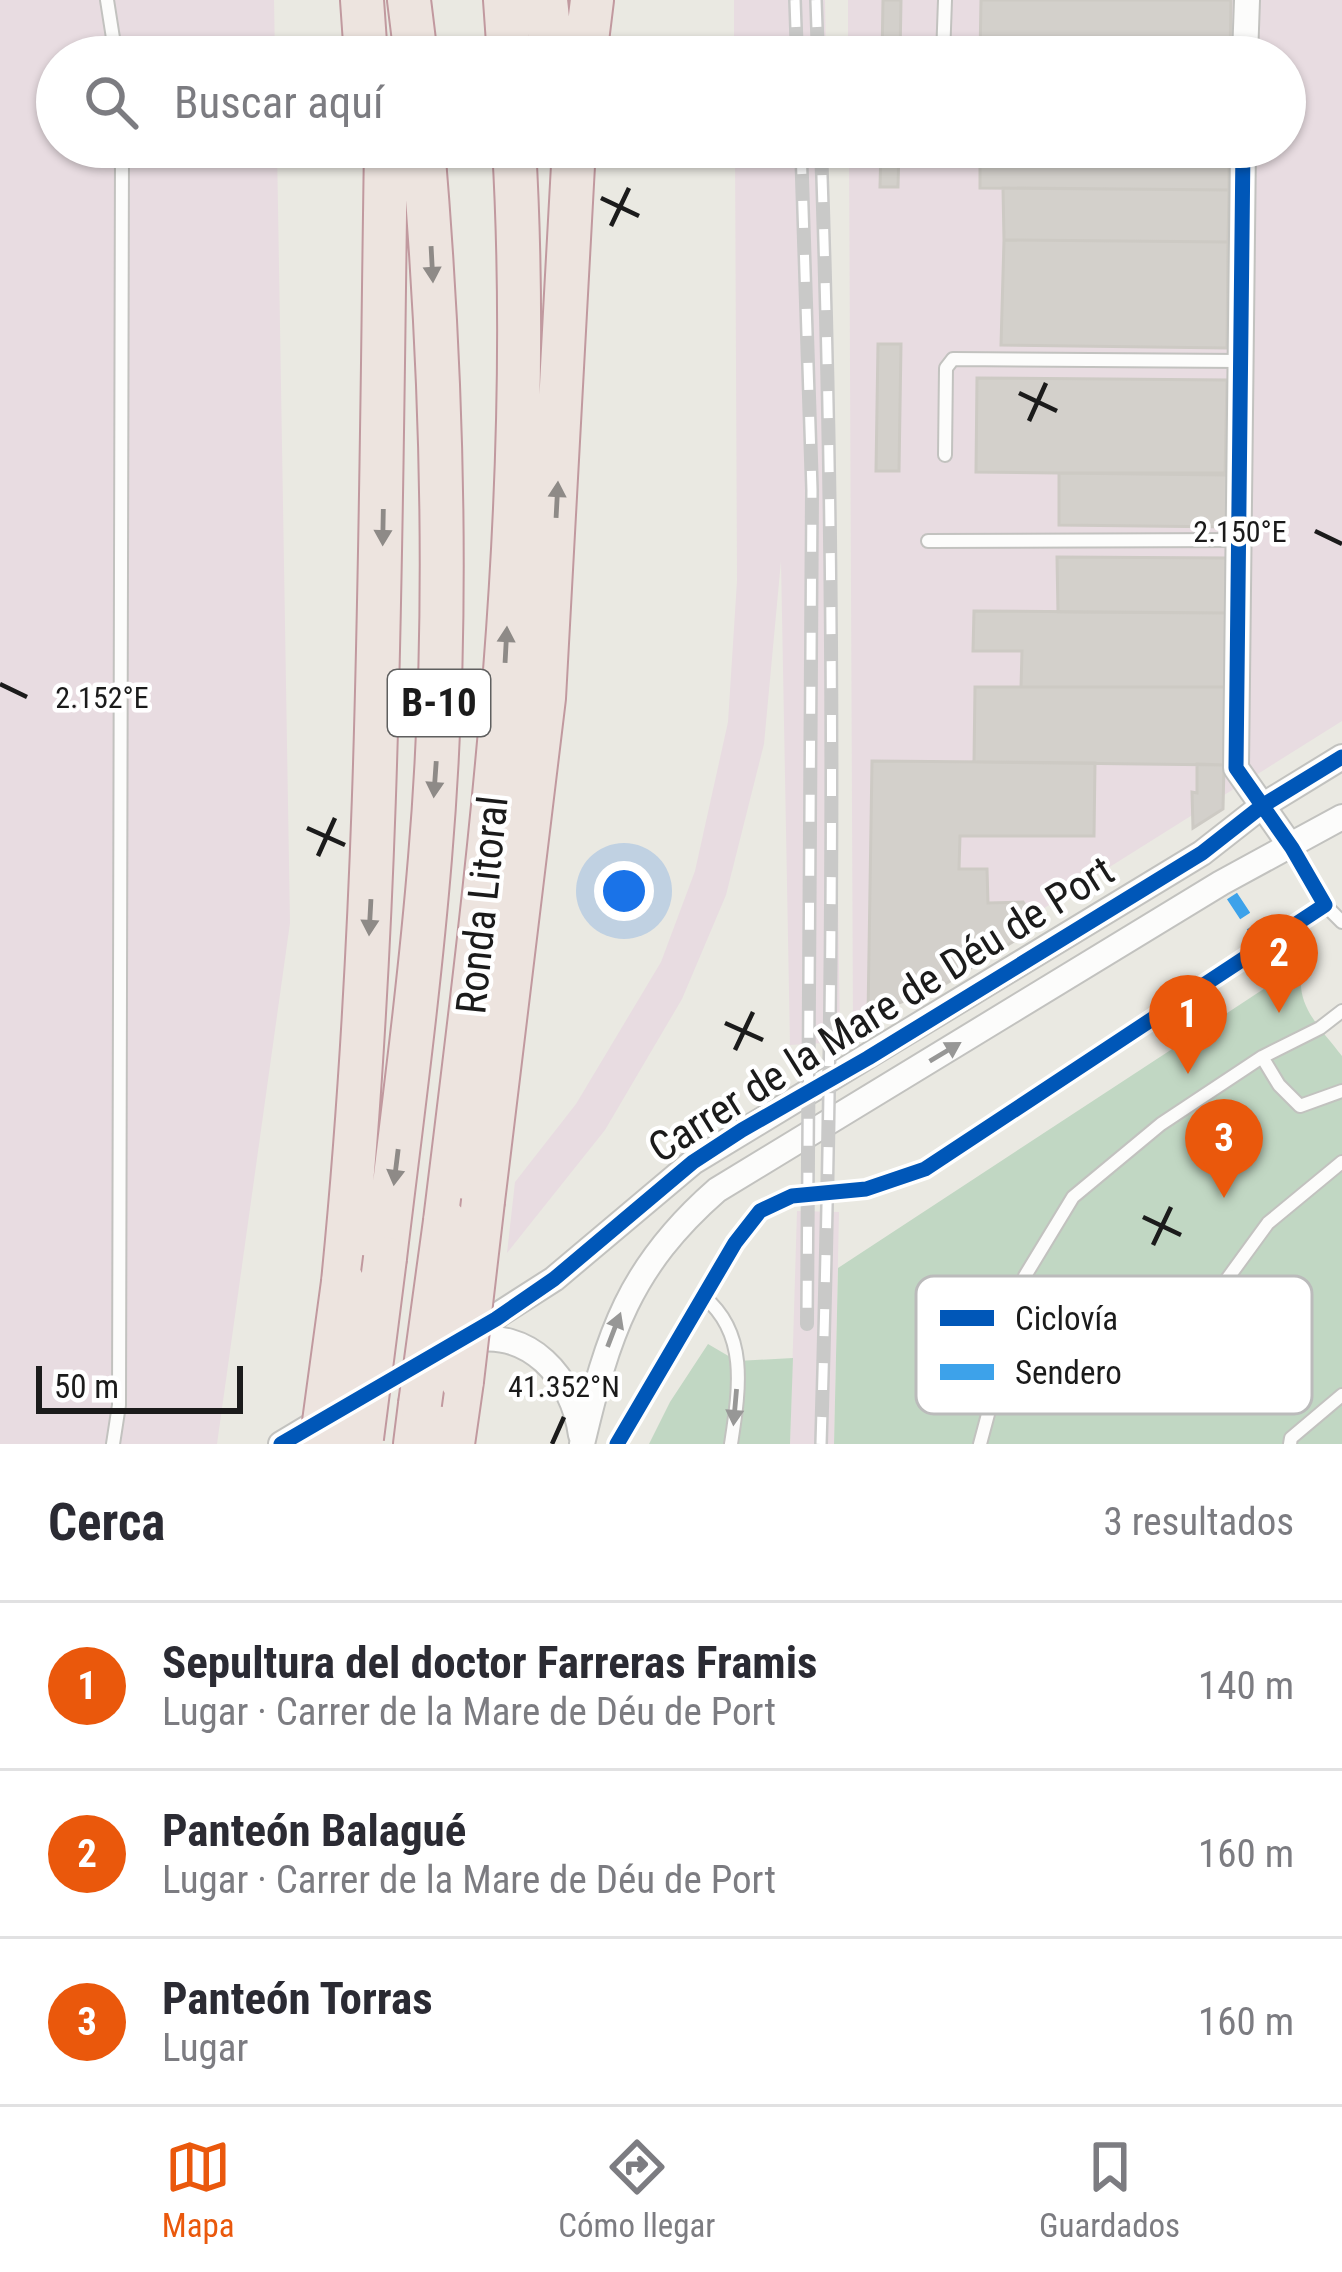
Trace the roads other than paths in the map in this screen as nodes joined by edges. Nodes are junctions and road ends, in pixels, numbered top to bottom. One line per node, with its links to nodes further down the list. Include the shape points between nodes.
1 (107, 0): 11 (lane)
2 (362, 0): 12 (highway)
3 (386, 0): 13 (highway)
4 (409, 0): 14 (highway)
5 (505, 0): 15 (highway)
6 (545, 0): 16 (highway)
7 (575, 0): 17 (highway)
8 (592, 0): 18 (highway)
9 (945, 0): 19 (lane)
10 (1246, 0): 20 (street)
11 (113, 36)
12 (365, 36)
13 (386, 36)
14 (413, 36)
15 (507, 36)
16 (549, 36)
17 (578, 36)
18 (584, 36)
19 (944, 36)
20 (1245, 36)
21 (122, 168): 54 (lane)
22 (375, 168): 30 (highway)
23 (386, 168): 30 (highway)
24 (424, 168): 52 (highway, Ronda Litoral / B-10, one-way to 52, bridge, via 440,396 441,646 430,858 385,1258)
25 (515, 168): 51 (highway, Ronda Litoral / B-10, one-way to 25, bridge, via 486,889 504,676 517,454)
26 (564, 168): 29 (highway)
27 (572, 168): 29 (highway)
28 (1243, 168): 31 (street)
29 (568, 216): 48 (highway, one-way to 29, bridge, via 483,1202 544,698)
30 (384, 298): 52 (highway, one-way to 52, bridge, via 379,720 343,1282)
31 (1240, 361): 32 (lane, via 953,359 946,368); 33 (street)
32 (945, 455)
33 (1238, 539): 34 (lane); 36 (street, via 1237,768)
34 (928, 541)
35 (1342, 757): 36 (street, Carrer de la Mare de Déu de Port)
36 (1262, 806): 38 (street); 48 (street, Carrer de la Mare de Déu de Port, via 1202,853 693,1162 496,1319)
37 (1342, 817): 38 (street, Carrer de la Mare de Déu de Port)
38 (1292, 848): 39 (lane); 53 (street, Carrer de la Mare de Déu de Port, one-way to 38, via 627,1297 670,1234 717,1190 1221,883)
39 (1324, 905): 40 (lane); 47 (lane, via 925,1169 866,1189 791,1196 760,1211)
40 (1342, 922)
41 (1342, 1011): 42 (lane)
42 (1262, 1058): 43 (lane, via 1300,1106); 45 (lane, via 1161,1124 1072,1197)
43 (1342, 1090)
44 (1342, 1162): 46 (lane, via 1268,1222)
45 (1025, 1276)
46 (1229, 1276)
47 (704, 1297): 57 (lane); 58 (lane, one-way to 58, via 730,1323 734,1340)
48 (450, 1366): 53 (street, Carrer de la Mare de Déu de Port, via 472,1339 522,1344 553,1367 574,1402); 55 (street, Carrer de la Mare de Déu de Port); 56 (highway)
49 (1342, 1395): 60 (lane)
50 (988, 1414): 59 (lane)
51 (418, 1424)
52 (348, 1442)
53 (582, 1443)
54 (113, 1444)
55 (280, 1444)
56 (455, 1444)
57 (617, 1444)
58 (731, 1444)
59 (980, 1444)
60 (1290, 1444)

